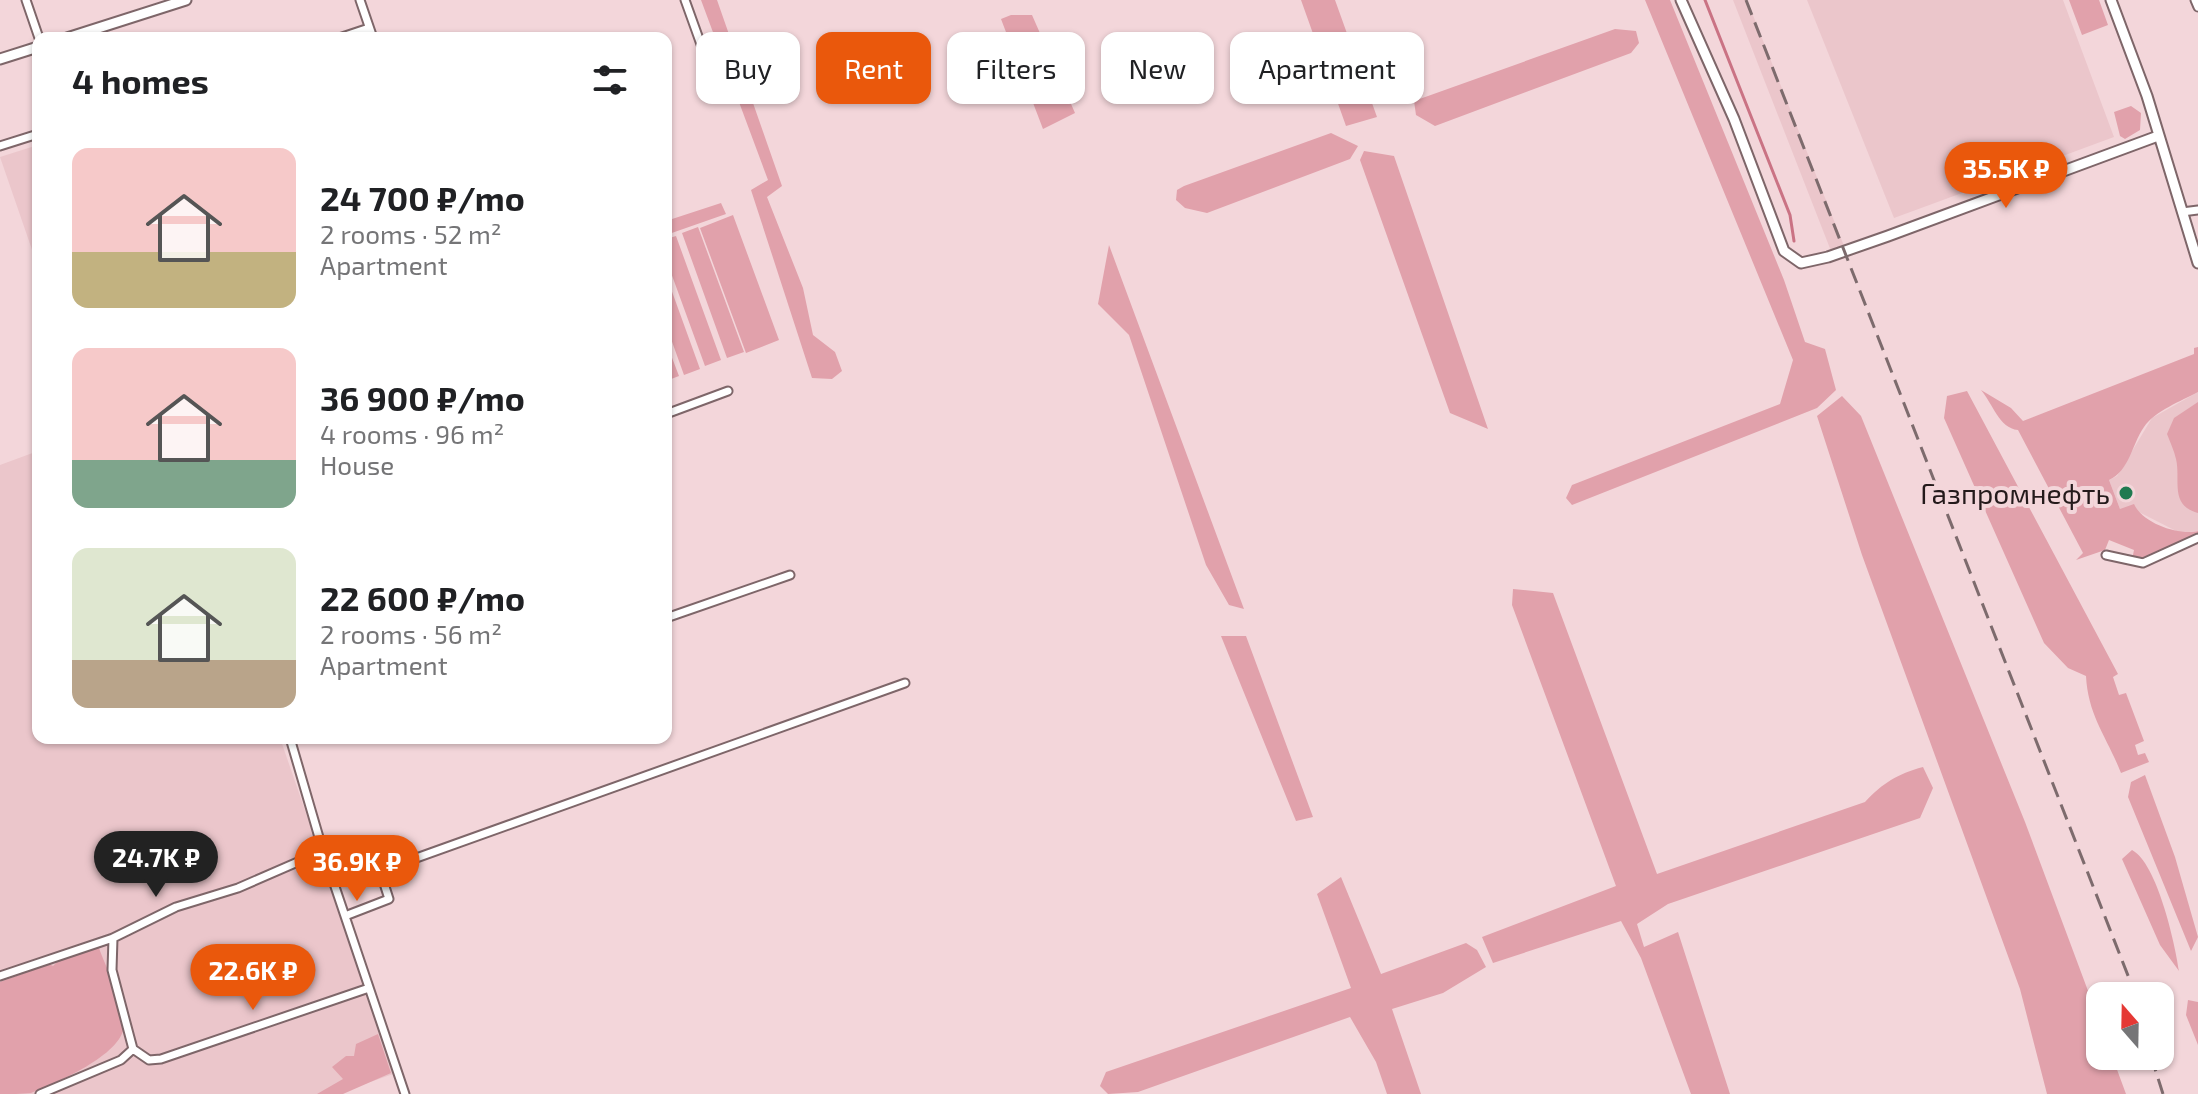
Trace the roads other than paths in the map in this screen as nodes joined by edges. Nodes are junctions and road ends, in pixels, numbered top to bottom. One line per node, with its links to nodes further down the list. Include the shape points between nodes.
1 (26, 0): 10 (street)
2 (186, 0): 11 (main road)
3 (360, 0): 9 (street)
4 (685, 0): 14 (street)
5 (1681, 0): 18 (main road, via 1784,251 1808,267)
6 (2195, 0): 8 (street)
7 (2115, 1): 18 (main road)
8 (2198, 7)
9 (369, 28): 12 (street); 13 (street)
10 (37, 32)
11 (86, 32)
12 (357, 32)
13 (371, 32)
14 (697, 32)
15 (32, 49): 16 (main road)
16 (0, 59)
17 (32, 136): 19 (street)
18 (2158, 136): 21 (main road)
19 (0, 146)
20 (2198, 210): 21 (street)
21 (2182, 212): 22 (main road)
22 (2198, 263)
23 (728, 391): 24 (street)
24 (672, 412)
25 (2198, 538): 26 (street, via 2143,563)
26 (2106, 555)
27 (790, 575): 28 (street)
28 (672, 616)
29 (905, 683): 32 (street, via 380,871 389,899)
30 (292, 744): 31 (street)
31 (323, 851): 32 (street); 33 (street, via 238,888 176,907)
32 (345, 916): 35 (street)
33 (113, 938): 34 (street); 36 (street, via 112,970)
34 (0, 976)
35 (369, 988): 36 (street, via 161,1059 149,1060); 38 (street)
36 (133, 1049): 37 (street, via 121,1060)
37 (40, 1094)
38 (405, 1094)

